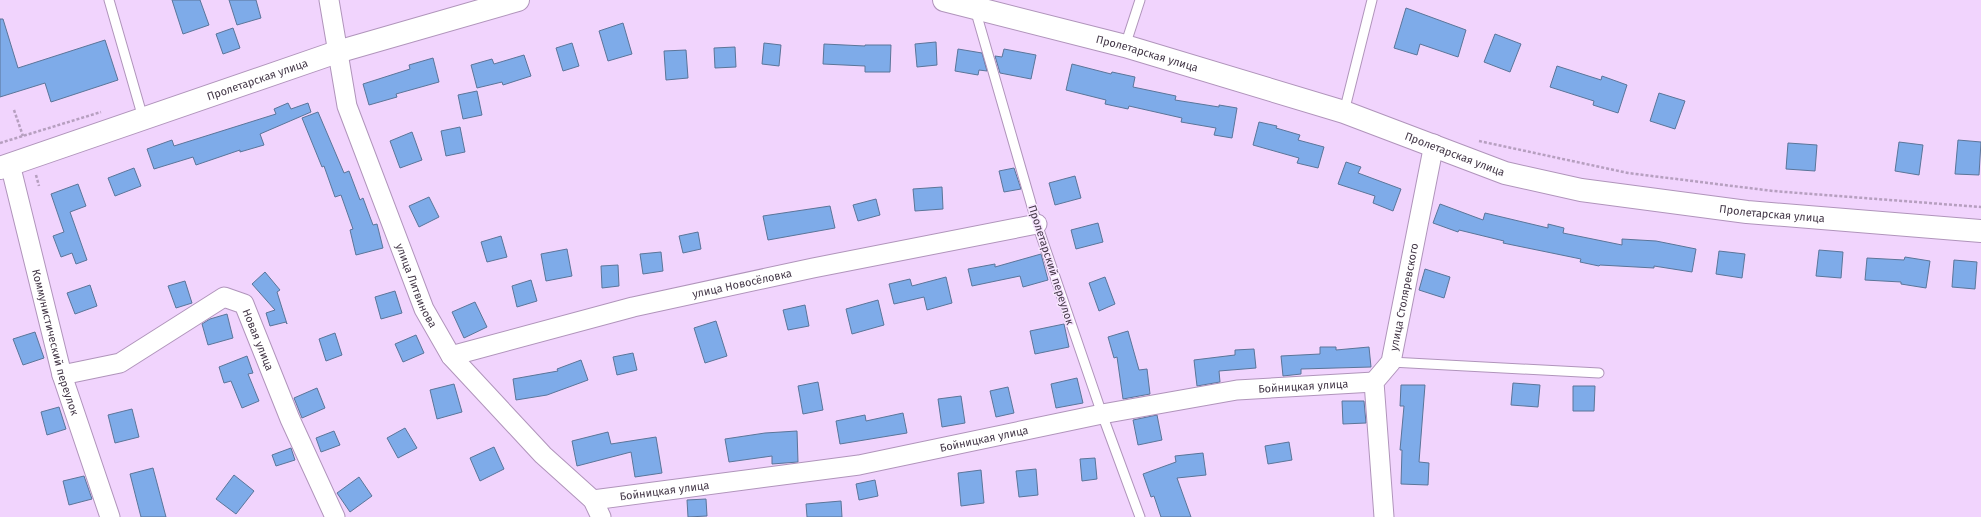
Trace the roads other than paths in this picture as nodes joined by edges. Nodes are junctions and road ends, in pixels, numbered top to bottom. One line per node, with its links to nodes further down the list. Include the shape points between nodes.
1 (109, 0): 11 (lane)
2 (329, 0): 9 (street, улица Литвинова)
3 (518, 0): 9 (main road, Пролетарская улица)
4 (944, 0): 7 (main road, Пролетарская улица)
5 (1140, 0): 8 (lane)
6 (1372, 0): 10 (lane)
7 (975, 9): 8 (main road, Пролетарская улица); 14 (lane, Пролетарский переулок)
8 (1125, 46): 10 (main road, Пролетарская улица)
9 (337, 52): 11 (main road, Пролетарская улица); 16 (street, улица Литвинова, via 350,113 424,309)
10 (1344, 112): 12 (main road, Пролетарская улица)
11 (143, 118): 13 (main road, Пролетарская улица)
12 (1434, 144): 15 (main road, Пролетарская улица, via 1505,173 1580,190 1747,212); 17 (street, улица Столяревского)
13 (5, 166): 19 (street, Коммунистический переулок)
14 (1037, 224): 16 (street, улица Новосёловка, via 633,307); 21 (lane, Пролетарский переулок)
15 (1981, 231)
16 (451, 356): 22 (street, улица Литвинова)
17 (1391, 362): 18 (lane); 20 (street, улица Столяревского)
18 (1599, 373)
19 (62, 374): 23 (street, Коммунистический переулок); 24 (street, Новая улица, via 120,363 224,297 244,304 290,419)
20 (1374, 382): 21 (street, Бойницкая улица, via 1237,390); 26 (street)
21 (1102, 414): 22 (street, Бойницкая улица, via 859,465); 25 (lane, Пролетарский переулок)
22 (597, 509)
23 (110, 517)
24 (335, 517)
25 (1140, 517)
26 (1384, 517)

